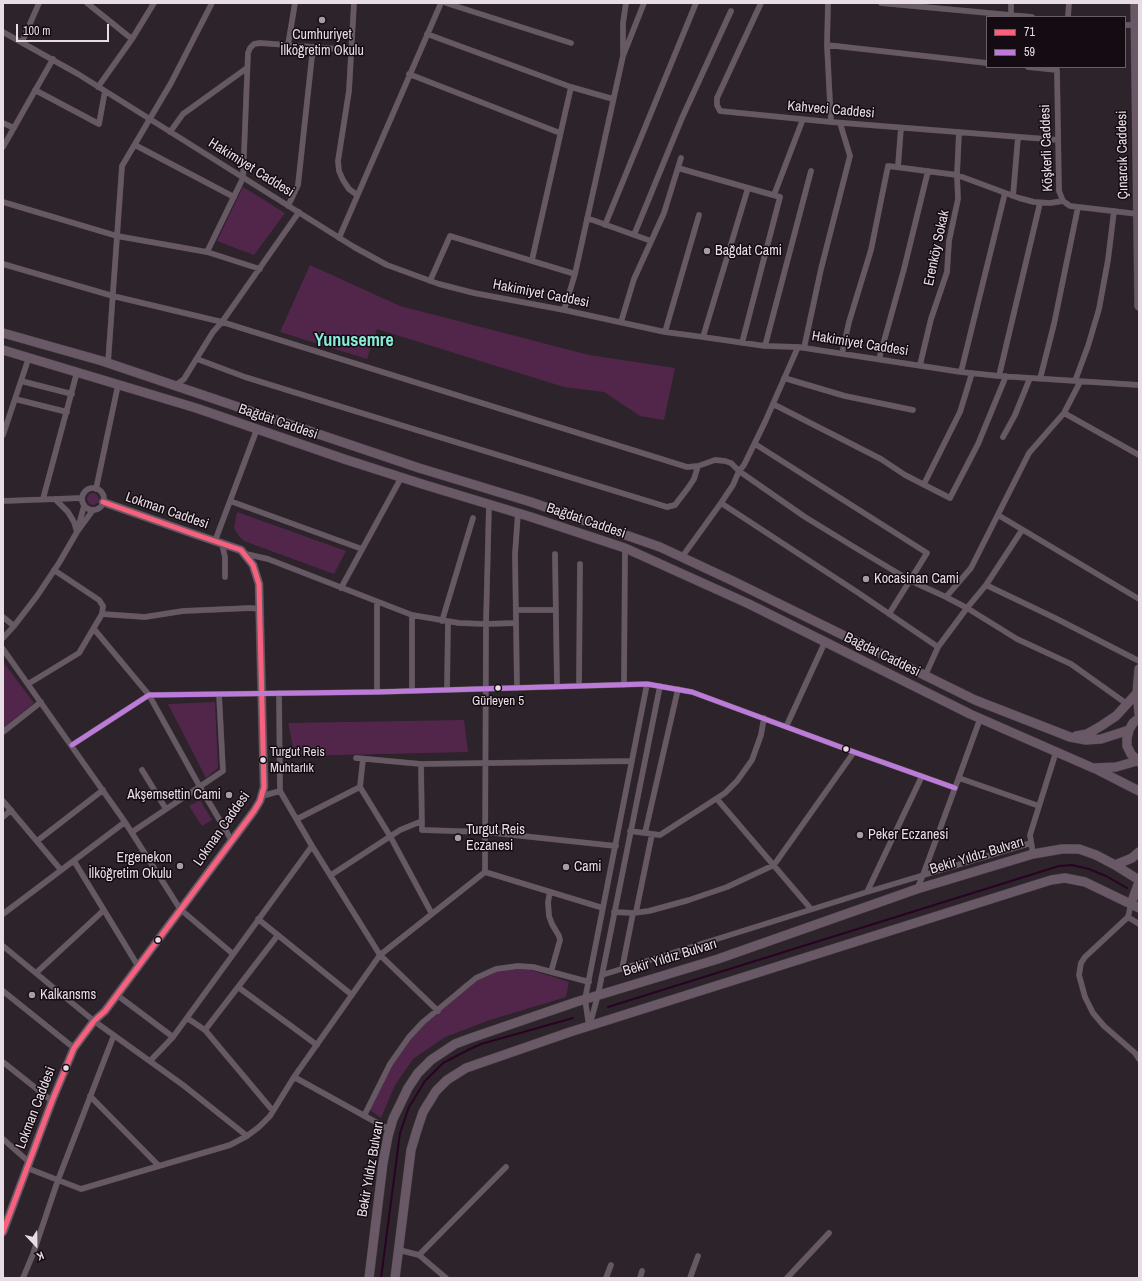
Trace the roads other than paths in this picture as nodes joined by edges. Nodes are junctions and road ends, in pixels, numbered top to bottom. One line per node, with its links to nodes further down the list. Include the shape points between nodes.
1 (39, 3): 30 (street)
2 (87, 3): 29 (street)
3 (154, 3): 29 (street)
4 (212, 3): 47 (street)
5 (295, 3): 32 (street)
6 (354, 3): 35 (street)
7 (441, 3): 28 (street)
8 (446, 3): 31 (street)
9 (626, 3): 36 (street, via 622,28)
10 (644, 3): 36 (street)
11 (696, 3): 84 (street)
12 (761, 3): 48 (street, Kahveci Caddesi, via 717,98 717,105 720,111)
13 (828, 3): 33 (street)
14 (881, 3): 19 (street)
15 (953, 3): 20 (street)
16 (1011, 3): 22 (street)
17 (1069, 3): 24 (street)
18 (1135, 3): 26 (main road, Çınarcık Caddesi)
19 (895, 4): 20 (street)
20 (953, 10): 22 (street)
21 (731, 11): 85 (street, via 682,118)
22 (1011, 15): 23 (street)
23 (1022, 16)
24 (1068, 16)
25 (1126, 24): 26 (street)
26 (1135, 25): 81 (main road, Çınarcık Caddesi)
27 (3, 32): 30 (street, Hakimiyet Caddesi)
28 (427, 34): 41 (street); 43 (street)
29 (132, 39): 42 (street)
30 (22, 42): 37 (street, Hakimiyet Caddesi)
31 (571, 43)
32 (288, 45): 34 (street); 39 (street, via 254,44 248,53)
33 (827, 45): 38 (street); 49 (street)
34 (313, 47): 35 (street); 77 (street, via 298,185)
35 (352, 50): 70 (street, via 349,92 338,161 343,180)
36 (623, 56): 46 (street)
37 (52, 59): 42 (street, Hakimiyet Caddesi); 44 (street)
38 (986, 63)
39 (247, 68): 54 (street, via 183,114); 67 (street)
40 (1038, 68): 58 (street, Köşkerli Caddesi, via 1057,70)
41 (409, 74): 55 (street); 70 (street)
42 (98, 87): 45 (street, Hakimiyet Caddesi)
43 (571, 87): 46 (street); 55 (street)
44 (35, 90): 45 (street, via 99,124); 52 (street)
45 (105, 91): 47 (street, Hakimiyet Caddesi)
46 (613, 99): 83 (street)
47 (150, 119): 54 (street, Hakimiyet Caddesi); 59 (street)
48 (803, 119): 49 (street, Kahveci Caddesi); 71 (street)
49 (831, 122): 51 (street, Kahveci Caddesi)
50 (3, 123): 52 (street)
51 (840, 123): 53 (street, Kahveci Caddesi); 106 (street, via 850,156)
52 (14, 128): 60 (street)
53 (901, 128): 56 (street, Kahveci Caddesi); 62 (street)
54 (170, 132): 67 (street, Hakimiyet Caddesi)
55 (560, 132): 90 (street)
56 (959, 132): 57 (street, Kahveci Caddesi); 66 (street, Erenköy Sokak)
57 (1018, 137): 58 (street, Kahveci Caddesi); 72 (street)
58 (1058, 140): 74 (street, Köşkerli Caddesi, via 1059,191)
59 (135, 145): 73 (street); 86 (street, via 122,166)
60 (3, 147)
61 (681, 158): 63 (street)
62 (898, 166): 65 (street); 108 (street, via 888,166 871,250)
63 (678, 168): 68 (street); 88 (street, via 664,213)
64 (810, 171): 104 (street)
65 (928, 171): 66 (street); 111 (street)
66 (957, 175): 69 (street); 113 (street, Erenköy Sokak, via 958,206 949,241 947,272 931,319)
67 (243, 178): 73 (street); 77 (street, Hakimiyet Caddesi)
68 (748, 188): 71 (street); 102 (street)
69 (1005, 193): 72 (street); 115 (street)
70 (357, 195): 87 (street)
71 (774, 195): 103 (street, via 780,197)
72 (1013, 196): 76 (street)
73 (234, 197): 89 (street)
74 (1063, 201): 76 (street); 78 (street, Köşkerli Caddesi, via 1070,206)
75 (3, 202): 86 (street)
76 (1040, 202): 117 (street)
77 (288, 206): 80 (street, Hakimiyet Caddesi)
78 (1078, 207): 79 (street, Köşkerli Caddesi); 121 (street)
79 (1114, 211): 81 (street, Köşkerli Caddesi); 123 (street, via 1101,298)
80 (298, 212): 87 (street, Hakimiyet Caddesi); 92 (street)
81 (1138, 214): 96 (main road, Çınarcık Caddesi)
82 (699, 215): 100 (street)
83 (587, 218): 84 (street); 93 (street)
84 (605, 225): 85 (street)
85 (634, 235): 88 (street)
86 (117, 236): 89 (street); 95 (street)
87 (338, 238): 94 (street, Hakimiyet Caddesi, via 387,265)
88 (651, 241): 99 (street, via 634,279)
89 (207, 252): 92 (street)
90 (532, 260): 93 (street); 94 (street, via 450,236)
91 (3, 264): 95 (street)
92 (260, 269): 98 (street)
93 (575, 274): 97 (street)
94 (430, 281): 97 (street, Hakimiyet Caddesi, via 474,293)
95 (113, 296): 98 (street); 112 (street)
96 (1139, 306)
97 (564, 310): 99 (street, Hakimiyet Caddesi)
98 (222, 322): 110 (street); 138 (street, via 687,467)
99 (620, 322): 100 (street, Hakimiyet Caddesi)
100 (664, 332): 102 (street, Hakimiyet Caddesi)
101 (3, 333): 112 (main road, Bağdat Caddesi)
102 (703, 337): 103 (street, Hakimiyet Caddesi)
103 (742, 343): 104 (street, Hakimiyet Caddesi)
104 (765, 346): 105 (street, Hakimiyet Caddesi)
105 (798, 347): 106 (street, Hakimiyet Caddesi); 119 (street)
106 (804, 348): 108 (street, Hakimiyet Caddesi)
107 (3, 350): 109 (main road, Bağdat Caddesi)
108 (842, 354): 111 (street, Hakimiyet Caddesi)
109 (28, 357): 114 (main road, Bağdat Caddesi); 122 (street)
110 (197, 359): 126 (street, via 184,379); 138 (street, via 245,377 667,507 675,505 688,488)
111 (878, 359): 113 (street, Hakimiyet Caddesi)
112 (108, 363): 126 (main road, Bağdat Caddesi)
113 (920, 366): 115 (street, Hakimiyet Caddesi)
114 (77, 372): 124 (main road, Bağdat Caddesi); 127 (street)
115 (961, 372): 116 (street, Hakimiyet Caddesi)
116 (972, 373): 117 (street, Hakimiyet Caddesi); 141 (street, via 960,412)
117 (999, 376): 118 (street, Hakimiyet Caddesi)
118 (1006, 376): 120 (street, Hakimiyet Caddesi); 141 (street, via 978,444 950,498)
119 (784, 378): 129 (street); 130 (street, via 845,396)
120 (1030, 378): 121 (street, Hakimiyet Caddesi); 135 (street, via 1016,416)
121 (1040, 379): 123 (street, Hakimiyet Caddesi)
122 (21, 381): 127 (street); 128 (street)
123 (1077, 382): 125 (street, Hakimiyet Caddesi); 132 (street)
124 (118, 385): 133 (main road, Bağdat Caddesi); 142 (street)
125 (1139, 385)
126 (176, 386): 163 (main road, Bağdat Caddesi, via 419,468 531,502)
127 (72, 394): 131 (street)
128 (15, 399): 131 (street); 134 (street)
129 (773, 404): 136 (street); 141 (street)
130 (913, 410)
131 (67, 412): 144 (street)
132 (1064, 413): 137 (street); 154 (street, via 1029,453)
133 (257, 429): 140 (main road, Bağdat Caddesi); 147 (street)
134 (3, 435)
135 (1003, 437)
136 (755, 444): 139 (street, via 744,466); 167 (street, via 927,552)
137 (1139, 455)
138 (698, 466): 139 (street, via 720,460 731,464)
139 (738, 471): 149 (street); 167 (street, via 805,517)
140 (401, 478): 150 (main road, Bağdat Caddesi); 160 (street)
141 (924, 484)
142 (96, 489): 143 (street, via 86,490); 148 (street, via 102,494)
143 (82, 498): 145 (street); 151 (street)
144 (43, 499): 145 (street); 146 (street)
145 (55, 499): 157 (street, via 68,512)
146 (3, 501)
147 (230, 501): 158 (street); 160 (street)
148 (103, 502): 152 (street, via 99,508); 158 (street, Lokman Caddesi)
149 (721, 503): 163 (street); 178 (street)
150 (489, 504): 153 (main road, Bağdat Caddesi); 183 (street)
151 (84, 506): 152 (street); 157 (street)
152 (93, 510): 157 (street)
153 (518, 513): 159 (main road, Bağdat Caddesi); 175 (street, via 515,554)
154 (998, 515): 156 (street); 170 (street, via 971,568)
155 (473, 518): 181 (street)
156 (1022, 530): 168 (street); 171 (street)
157 (77, 532): 165 (street)
158 (219, 542): 161 (street, Lokman Caddesi, via 242,550); 166 (street, via 225,556)
159 (625, 548): 187 (main road, Bağdat Caddesi); 195 (street)
160 (362, 549): 169 (street)
161 (246, 554): 169 (street, via 268,559); 174 (street, Lokman Caddesi, via 258,578)
162 (555, 554): 176 (street)
163 (682, 557): 192 (main road, Bağdat Caddesi)
164 (580, 564): 197 (street)
165 (54, 570): 177 (street, via 99,600 103,606); 184 (street)
166 (225, 577)
167 (911, 581): 170 (street); 178 (street)
168 (986, 585): 173 (street); 190 (street)
169 (341, 588): 172 (street)
170 (946, 597): 173 (street)
171 (1139, 599)
172 (377, 602): 179 (street); 204 (street)
173 (967, 608): 188 (street); 211 (street, via 1017,639 1071,664)
174 (259, 609): 177 (street, via 183,611 145,617); 207 (street, Lokman Caddesi)
175 (516, 610): 176 (street); 182 (street)
176 (556, 610): 196 (street)
177 (102, 614): 185 (street)
178 (889, 614): 188 (street)
179 (412, 615): 181 (street); 203 (street)
180 (3, 617): 184 (street)
181 (445, 621): 183 (street); 202 (street)
182 (516, 623): 183 (street); 199 (street)
183 (486, 624): 200 (street)
184 (14, 626): 186 (street)
185 (94, 628): 193 (street, via 79,653); 209 (street)
186 (3, 638)
187 (825, 642): 214 (main road, Bağdat Caddesi); 216 (street)
188 (938, 647): 192 (street)
189 (3, 649): 193 (street)
190 (1139, 661)
191 (1139, 669): 205 (main road)
192 (925, 676): 219 (main road, Bağdat Caddesi, via 975,700)
193 (28, 684): 210 (street)
194 (648, 684): 195 (street); 198 (street); 225 (street)
195 (624, 685): 197 (street)
196 (557, 686): 197 (street); 199 (street)
197 (579, 686)
198 (660, 686): 201 (street); 249 (street)
199 (517, 688): 200 (street)
200 (486, 689): 202 (street); 228 (street)
201 (678, 689): 213 (street); 252 (street)
202 (447, 690): 203 (street)
203 (412, 691): 204 (street)
204 (377, 692): 208 (street)
205 (1136, 693): 211 (main road); 212 (main road)
206 (219, 694): 207 (street); 209 (street); 233 (street, via 223,771)
207 (262, 694): 208 (street); 239 (street, Lokman Caddesi)
208 (279, 694): 237 (street)
209 (149, 695): 220 (street); 233 (street)
210 (41, 702): 218 (street); 220 (street)
211 (1127, 704): 219 (main road, via 1116,716 1101,726 1086,734)
212 (1139, 713)
213 (764, 718): 216 (street); 240 (street, via 760,740 752,760 737,781)
214 (980, 718): 222 (main road, Bağdat Caddesi); 232 (street)
215 (1139, 718): 217 (main road)
216 (786, 727): 221 (street)
217 (1129, 730): 219 (main road, Bağdat Caddesi, via 1101,739); 226 (main road, via 1127,746 1130,754)
218 (3, 732)
219 (1070, 737)
220 (72, 745): 236 (street)
221 (854, 752): 231 (street); 263 (street)
222 (1056, 752): 229 (main road, Bağdat Caddesi); 242 (street)
223 (356, 758): 224 (street)
224 (363, 759): 227 (street); 234 (street)
225 (632, 762): 228 (street); 259 (street)
226 (1138, 762): 229 (main road, Bağdat Caddesi, via 1116,767)
227 (421, 764): 228 (street); 247 (street)
228 (486, 764): 251 (street)
229 (1093, 768): 238 (main road)
230 (142, 770): 243 (street)
231 (922, 776): 235 (street); 272 (street)
232 (959, 778): 235 (street); 242 (street)
233 (200, 787): 243 (street); 256 (street)
234 (360, 787): 246 (street); 254 (street)
235 (955, 788): 267 (street)
236 (103, 790): 248 (street); 255 (street)
237 (280, 790): 239 (street); 246 (street)
238 (1139, 791)
239 (262, 796): 256 (street, Lokman Caddesi)
240 (717, 799): 253 (street, via 660,835); 263 (street)
241 (3, 801): 244 (street)
242 (1039, 806): 257 (street, via 1030,835)
243 (166, 809): 250 (street)
244 (11, 810): 245 (street); 255 (street)
245 (3, 817)
246 (297, 819): 258 (street)
247 (422, 821): 251 (street, via 422,830); 254 (street)
248 (125, 822): 250 (street); 262 (street)
249 (630, 831): 252 (street); 278 (street)
250 (132, 832): 275 (street)
251 (485, 832): 259 (street); 266 (street)
252 (645, 833): 253 (street)
253 (652, 834): 279 (street)
254 (390, 836): 268 (street); 281 (street)
255 (37, 841): 265 (street)
256 (232, 841): 275 (street, Lokman Caddesi)
257 (1031, 842): 261 (street); 267 (street)
258 (312, 846): 268 (street); 283 (street)
259 (616, 846): 274 (street)
260 (1139, 852): 264 (main road)
261 (1033, 854): 264 (main road, Bekir Yıldız Bulvarı, via 1079,849); 270 (main road, Bekir Yıldız Bulvarı)
262 (74, 860): 265 (street); 277 (street)
263 (774, 865): 276 (street); 279 (street, via 708,894 659,909)
264 (1115, 865): 269 (main road, Bekir Yıldız Bulvarı)
265 (61, 870): 280 (street)
266 (485, 872): 271 (street); 281 (street)
267 (923, 875): 270 (street); 272 (street)
268 (331, 876): 288 (street)
269 (1139, 881): 273 (main road)
270 (917, 889): 298 (main road, Bekir Yıldız Bulvarı, via 718,958)
271 (550, 892): 274 (street); 291 (street, via 548,912 560,940)
272 (867, 892): 276 (street)
273 (1135, 906): 282 (street); 304 (main road, via 1086,882 1065,878 1051,880)
274 (603, 908): 294 (street)
275 (180, 909): 287 (street); 289 (street, Lokman Caddesi)
276 (811, 909): 290 (street)
277 (104, 910): 289 (street); 292 (street)
278 (614, 912): 279 (street); 293 (street)
279 (635, 912): 290 (street)
280 (3, 914)
281 (432, 914): 288 (street)
282 (1128, 917): 284 (street); 310 (street, via 1085,957 1079,975 1093,1013)
283 (258, 919): 285 (street); 287 (street)
284 (1139, 924)
285 (278, 935): 295 (street); 299 (street)
286 (3, 946): 292 (street)
287 (233, 954): 302 (street)
288 (380, 955): 299 (street); 301 (street)
289 (138, 966): 297 (street, Lokman Caddesi)
290 (622, 969): 293 (street)
291 (551, 972): 294 (street); 301 (street, via 518,966 489,971 470,982)
292 (36, 973): 303 (street)
293 (602, 975): 298 (street)
294 (589, 982): 300 (street)
295 (238, 988): 305 (street); 308 (street)
296 (3, 990): 309 (street)
297 (117, 995): 303 (street, Lokman Caddesi); 307 (street)
298 (598, 995): 300 (main road, Bekir Yıldız Bulvarı); 304 (street)
299 (352, 996): 308 (street)
300 (585, 999): 304 (street); 318 (main road, Bekir Yıldız Bulvarı, via 471,1038 443,1051 424,1066 413,1080 399,1105)
301 (438, 1011): 317 (street, via 416,1029 402,1046)
302 (187, 1018): 305 (street); 307 (street)
303 (94, 1021): 306 (street); 309 (street, Lokman Caddesi)
304 (589, 1026): 327 (main road, via 472,1065 453,1075 436,1091 423,1112 412,1150)
305 (205, 1030): 316 (street)
306 (114, 1035): 311 (street); 314 (street)
307 (173, 1037): 311 (street)
308 (317, 1045): 313 (street)
309 (74, 1048): 315 (street, Lokman Caddesi)
310 (1139, 1059)
311 (150, 1061): 319 (street)
312 (3, 1062): 315 (street)
313 (294, 1078): 316 (street); 317 (street)
314 (90, 1096): 322 (street); 324 (street)
315 (52, 1101): 321 (street, Lokman Caddesi)
316 (273, 1111): 319 (street, via 260,1127)
317 (364, 1116): 318 (street)
318 (390, 1130): 333 (main road, Bekir Yıldız Bulvarı)
319 (247, 1136): 322 (street, via 230,1145)
320 (3, 1139): 321 (street)
321 (28, 1165): 324 (street); 325 (street, Lokman Caddesi)
322 (159, 1166): 324 (street, via 81,1189)
323 (506, 1167): 328 (street)
324 (58, 1180): 332 (street)
325 (4, 1228)
326 (829, 1233): 339 (street)
327 (399, 1250): 328 (street); 334 (main road)
328 (419, 1255): 335 (street)
329 (698, 1256): 338 (street)
330 (611, 1265): 336 (street)
331 (642, 1271): 337 (street)
332 (23, 1278)
333 (369, 1278)
334 (395, 1278)
335 (446, 1278)
336 (606, 1278)
337 (640, 1278)
338 (690, 1278)
339 (788, 1278)

